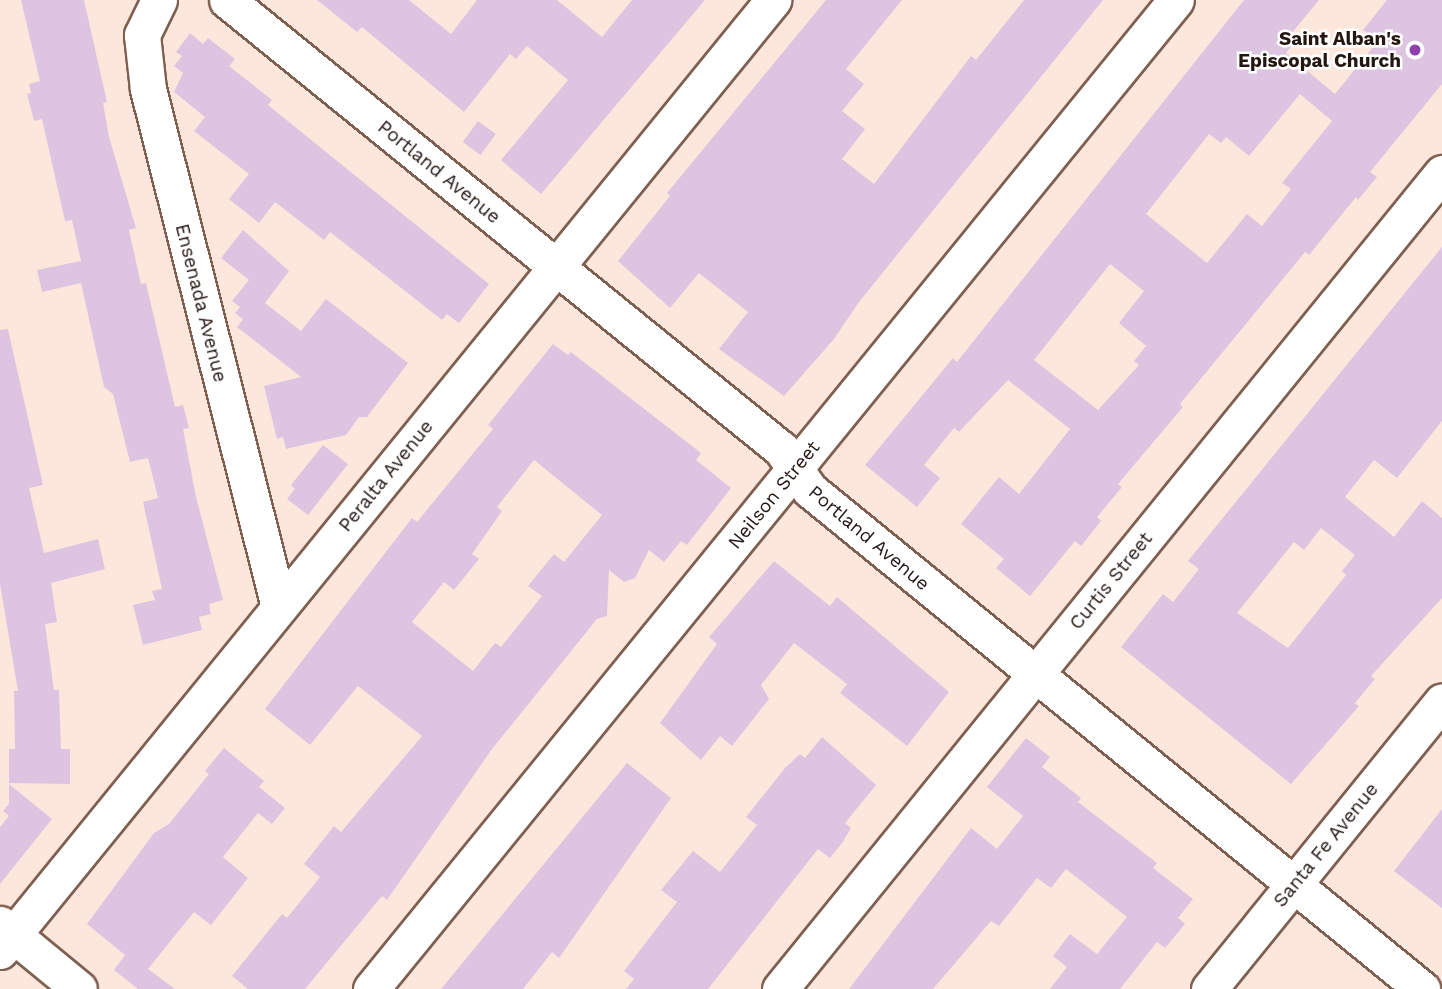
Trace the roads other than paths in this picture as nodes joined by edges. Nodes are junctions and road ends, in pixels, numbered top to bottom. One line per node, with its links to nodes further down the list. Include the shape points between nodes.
1 (159, 0): 8 (street, Ensenada Avenue, via 142,35 148,89)
2 (227, 0): 6 (street, Portland Avenue)
3 (773, 0): 6 (street, Peralta Avenue)
4 (1176, 0): 7 (street, Neilson Street)
5 (1442, 173): 9 (street, Curtis Street)
6 (557, 268): 7 (street, Portland Avenue, via 780,449); 8 (street, Peralta Avenue)
7 (794, 469): 9 (street, Portland Avenue, via 810,491); 14 (street, Neilson Street)
8 (279, 607): 12 (street, Peralta Avenue)
9 (1035, 675): 11 (street, Portland Avenue); 15 (street, Curtis Street)
10 (1442, 701): 11 (street, Santa Fe Avenue)
11 (1294, 884): 16 (street, Santa Fe Avenue); 17 (street, Portland Avenue)
12 (4, 937): 13 (street)
13 (79, 989)
14 (371, 989)
15 (780, 989)
16 (1209, 989)
17 (1422, 989)

